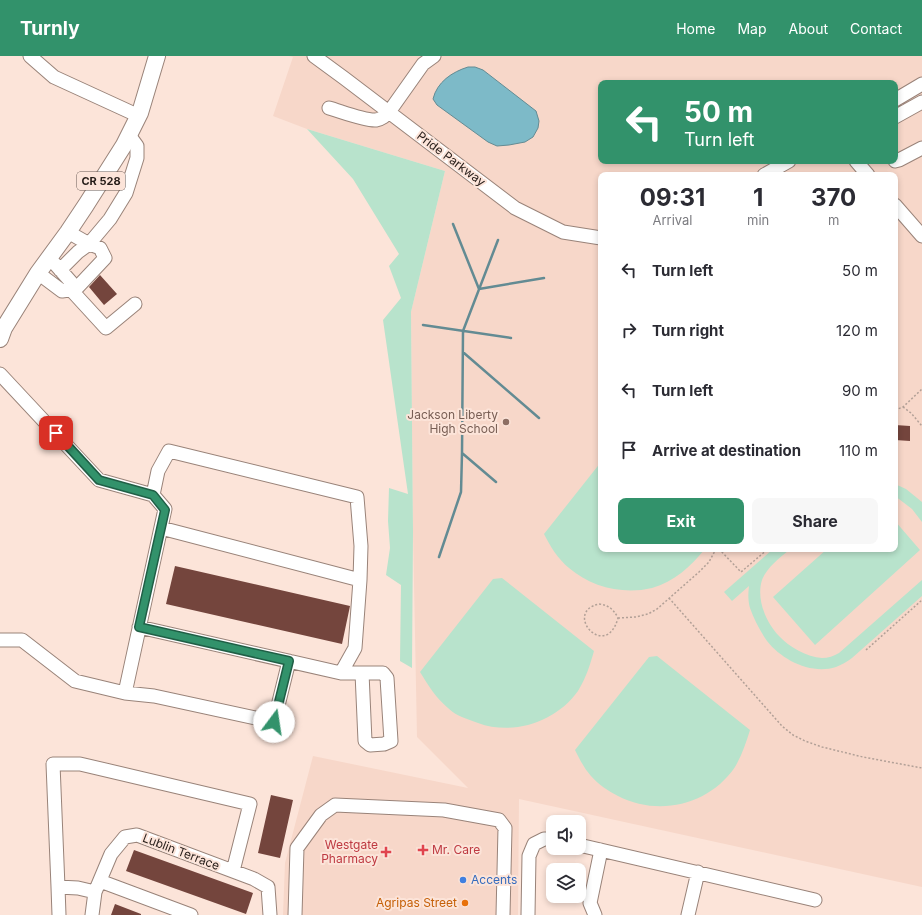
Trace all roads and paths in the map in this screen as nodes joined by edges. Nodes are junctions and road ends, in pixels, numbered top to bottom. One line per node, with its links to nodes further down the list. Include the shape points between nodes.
1 (30, 56): 11 (street, via 54,77)
2 (157, 56): 11 (main road, CR 528)
3 (314, 56): 9 (street, Pride Parkway)
4 (428, 59): 9 (street)
5 (922, 84): 6 (street)
6 (898, 98)
7 (922, 102): 10 (street)
8 (329, 108): 9 (street, via 369,120 383,118)
9 (389, 112): 20 (street, Pride Parkway, via 515,208 563,232)
10 (898, 115)
11 (139, 116): 12 (main road, CR 528)
12 (129, 135): 18 (main road, CR 528); 21 (street, via 137,146 138,158 126,193 110,219)
13 (922, 148): 14 (street)
14 (898, 160)
15 (784, 164): 16 (street)
16 (769, 172)
17 (898, 208): 19 (street)
18 (68, 232): 21 (street); 22 (main road, CR 528)
19 (922, 236)
20 (598, 238)
21 (89, 244): 22 (street); 24 (street, via 100,248 105,258)
22 (54, 264): 23 (main road, CR 528); 24 (street, via 71,282)
23 (38, 273): 24 (street, via 62,291); 25 (main road, CR 528)
24 (71, 291): 26 (street, via 106,328)
25 (25, 295): 27 (main road); 28 (main road, CR 528)
26 (135, 304)
27 (0, 322)
28 (0, 339)
29 (0, 374): 34 (street, via 99,480)
30 (922, 390): 31 (path)
31 (903, 407): 32 (path); 33 (path)
32 (898, 409)
33 (922, 426)
34 (153, 495): 35 (street, via 165,510); 39 (street, via 158,471 169,451 357,497 361,546)
35 (161, 528): 39 (street); 43 (street)
36 (714, 552): 40 (path, via 709,562)
37 (723, 552): 38 (path, via 741,572)
38 (764, 552)
39 (360, 580): 47 (street, via 355,648)
40 (669, 598): 42 (path, via 648,614); 50 (path, via 782,726 793,735 822,747)
41 (922, 600): 45 (path)
42 (618, 618): 42 (path, via 610,608 600,604 589,609 584,619 589,630 601,636 612,631)
43 (139, 627): 46 (street); 49 (street)
44 (0, 640): 49 (street, via 22,640 75,681)
45 (866, 650)
46 (289, 661): 47 (street); 49 (street, via 274,722 154,696)
47 (341, 673): 48 (street)
48 (362, 673): 48 (street, via 365,741 370,746 384,744 391,741 387,678 383,673)
49 (125, 693)
50 (922, 768)
51 (546, 839): 65 (street, via 534,844 529,856)
52 (586, 847): 53 (street)
53 (601, 850): 55 (street); 66 (street, via 590,903)
54 (233, 871): 56 (street, Lublin Terrace, via 137,835 125,837 111,854); 57 (street, via 250,804 80,764 54,764); 62 (street, Lublin Terrace, via 268,887)
55 (698, 872): 58 (street); 67 (street)
56 (98, 886): 57 (street); 60 (street, Lublin Terrace); 61 (street)
57 (58, 887): 59 (street)
58 (815, 900)
59 (59, 915)
60 (92, 915)
61 (191, 915)
62 (270, 915)
63 (295, 915): 64 (street, via 297,848 321,815 335,805 444,810 499,820 505,828)
64 (503, 915)
65 (528, 915)
66 (595, 915)
67 (688, 915)

